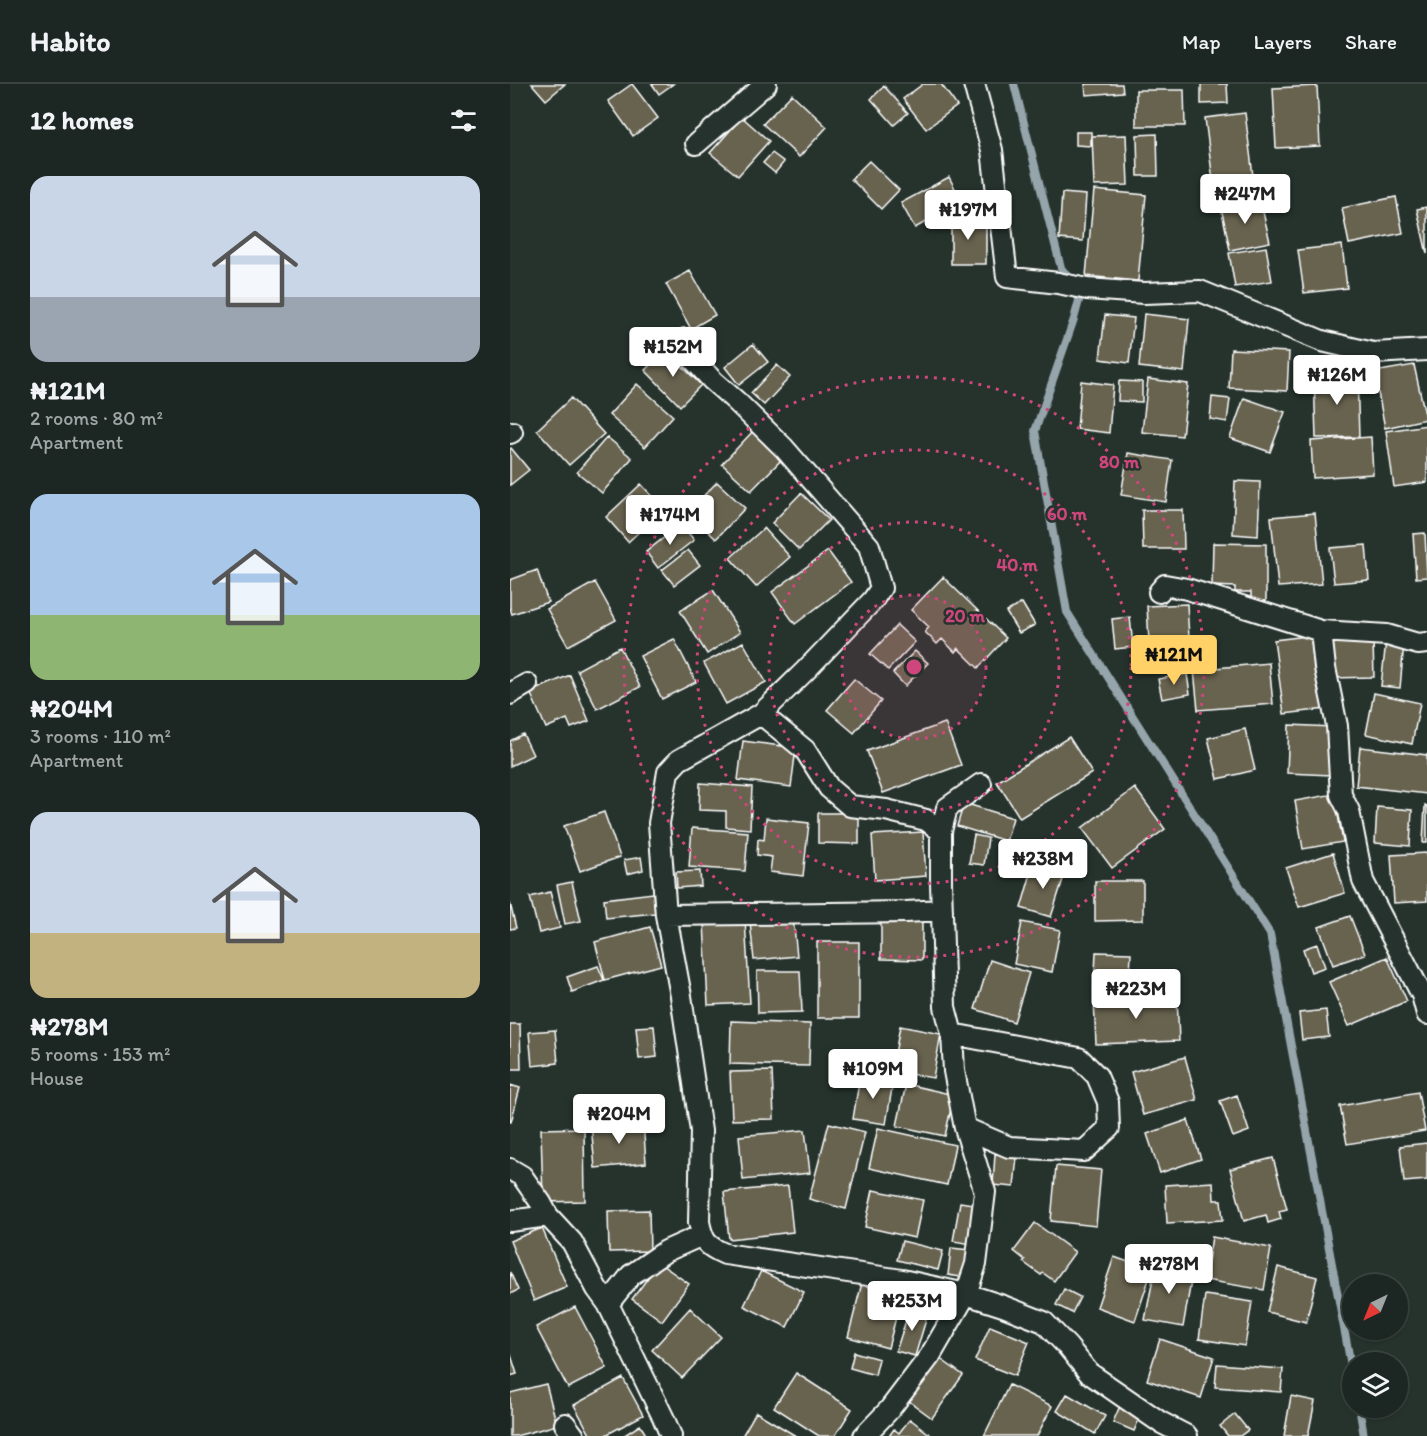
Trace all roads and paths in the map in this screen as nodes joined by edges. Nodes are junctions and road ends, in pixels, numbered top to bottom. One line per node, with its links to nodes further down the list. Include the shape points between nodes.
1 (766, 84): 3 (street)
2 (974, 84): 5 (street, via 992,150 1007,277 1087,290 1200,291 1322,341 1372,353)
3 (696, 144)
4 (685, 339): 11 (street, via 684,349 695,362 784,448 869,546 881,588)
5 (1427, 350)
6 (1159, 592): 7 (street, via 1165,585 1187,589)
7 (1321, 631): 8 (street, via 1387,635); 16 (street, via 1336,726 1341,795 1349,811 1363,881 1422,995)
8 (1427, 643)
9 (527, 684): 10 (street)
10 (510, 694)
11 (761, 714): 13 (street, via 805,750 829,788 850,806 926,820); 15 (street, via 679,760 668,772 659,823)
12 (981, 784): 13 (street, via 947,808)
13 (941, 831): 14 (street)
14 (942, 910): 15 (street); 17 (street, via 945,1006)
15 (666, 915): 22 (street, via 700,1131)
16 (1427, 1014)
17 (952, 1034): 18 (street, via 954,1071); 18 (street, via 1079,1058 1097,1076 1108,1102 1109,1128 1084,1151 1009,1147)
18 (965, 1128): 23 (street, via 985,1192 976,1264)
19 (510, 1169): 20 (street, via 522,1176)
20 (548, 1216): 21 (street); 24 (street, via 573,1242)
21 (510, 1221)
22 (702, 1235): 23 (street, via 710,1248 725,1254 902,1280); 24 (street, via 666,1251 631,1275)
23 (966, 1294): 26 (street, via 930,1356); 27 (street, via 1044,1322 1089,1373)
24 (608, 1304): 25 (street)
25 (671, 1436)
26 (864, 1436)
27 (1187, 1436)

